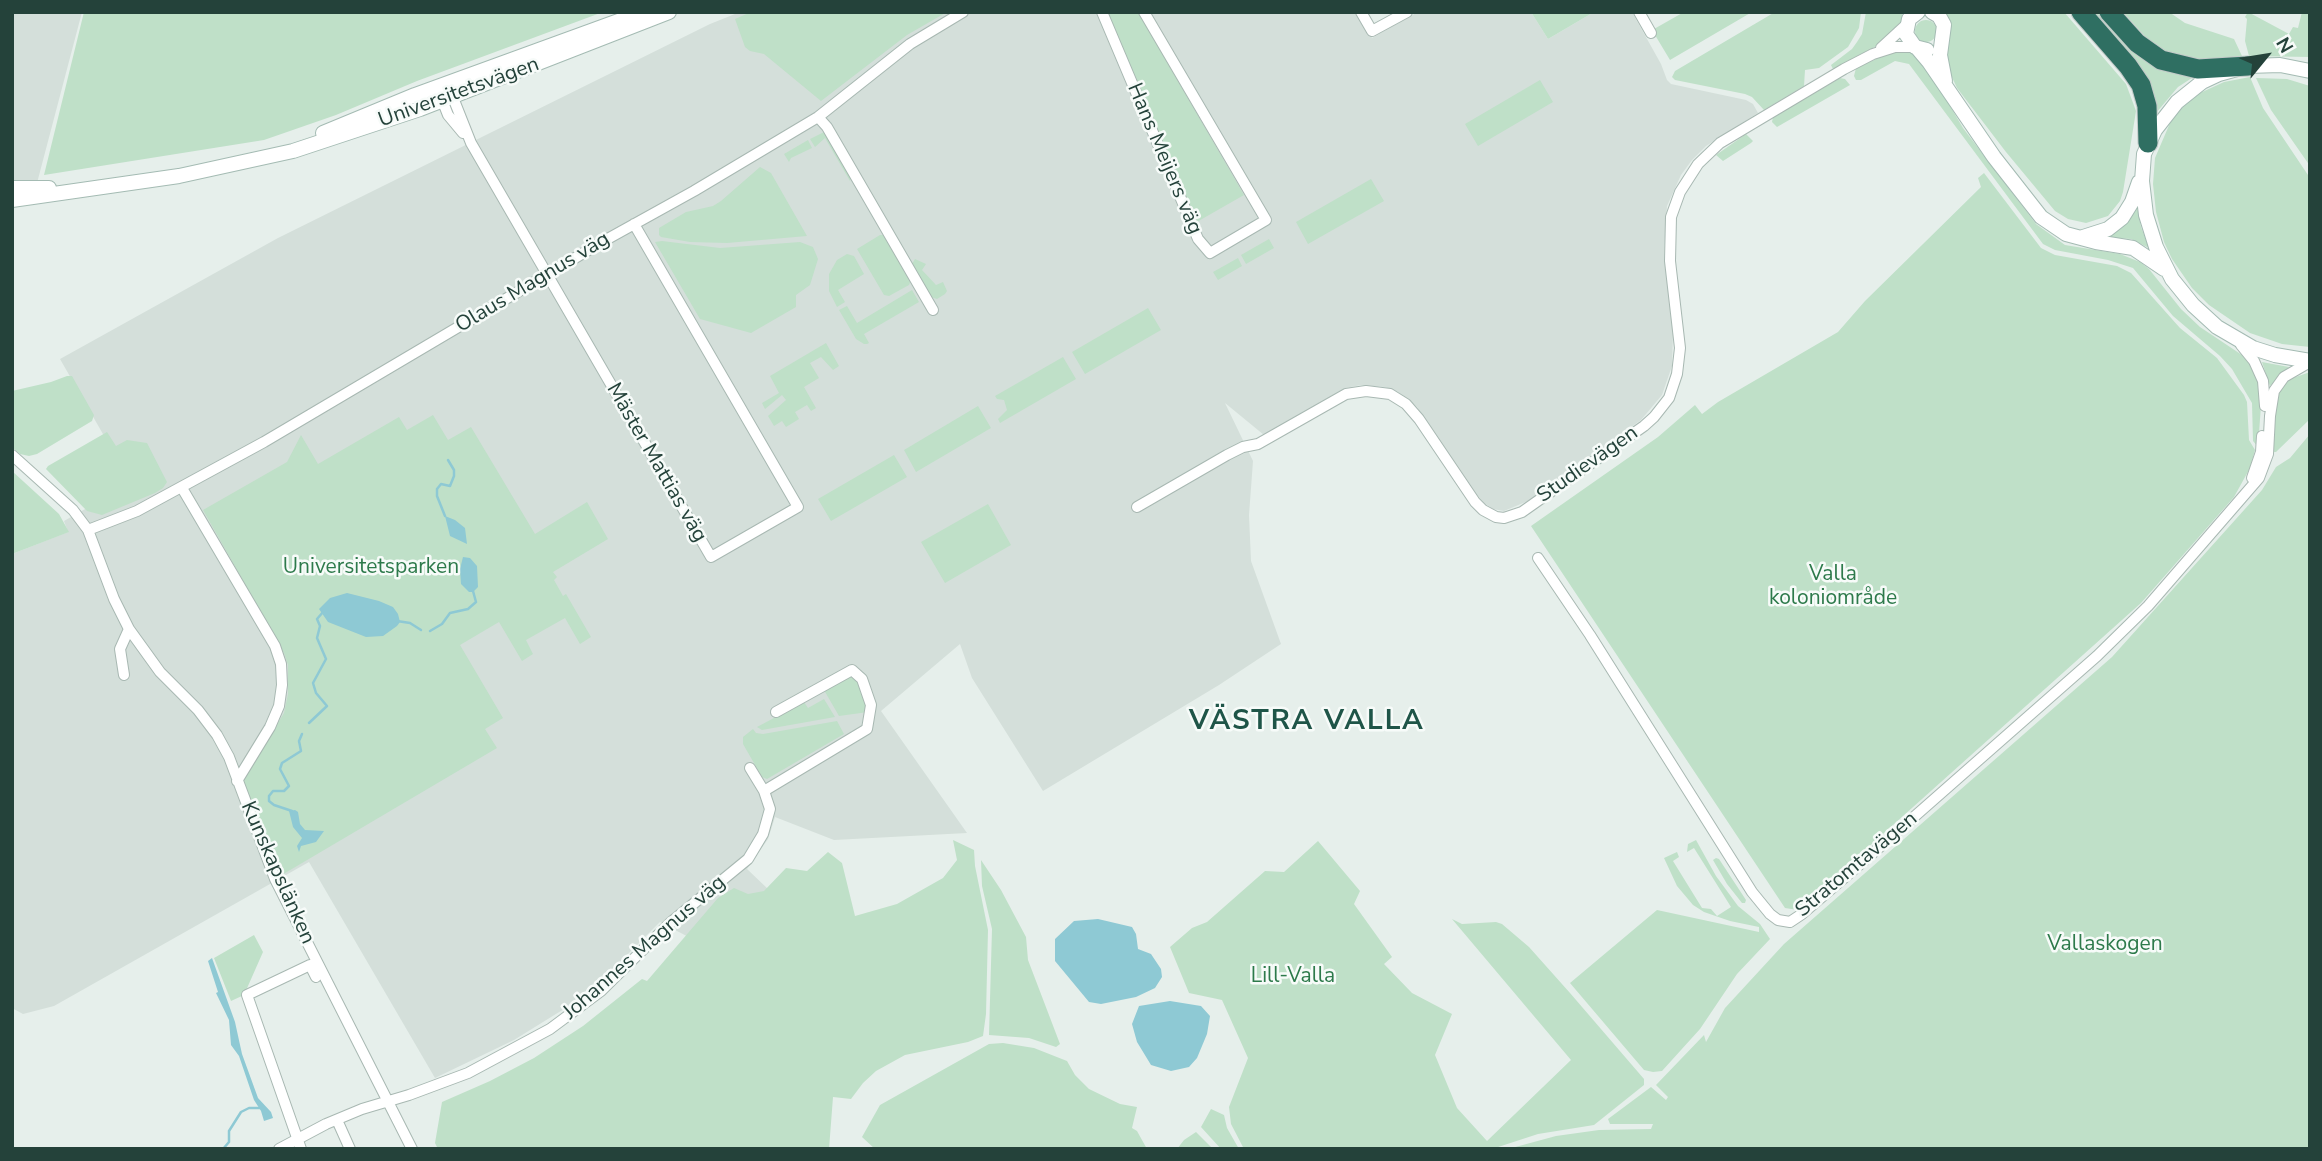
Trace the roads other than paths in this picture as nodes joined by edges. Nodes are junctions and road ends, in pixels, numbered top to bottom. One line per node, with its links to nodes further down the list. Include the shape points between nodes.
1 (643, 12): 22 (main road, Universitetsvägen)
2 (669, 12): 22 (main road, Universitetsvägen)
3 (963, 12): 23 (street, Olaus Magnus väg, via 910,44)
4 (1102, 12): 5 (street, Hans Meijers väg, via 1198,239 1210,253 1266,220)
5 (1144, 12)
6 (1361, 12): 7 (street, via 1372,32)
7 (1407, 12)
8 (1639, 12): 13 (street)
9 (1932, 12): 14 (main road, via 1944,25)
10 (2081, 12): 24 (highway, via 2141,85)
11 (2109, 12): 18 (highway, via 2137,43 2161,60 2198,69)
12 (1910, 17): 15 (main road, via 1907,39); 16 (street, Studievägen)
13 (1651, 33)
14 (1942, 40): 15 (main road, via 1932,49); 21 (main road)
15 (1916, 48): 16 (street, Studievägen, via 1897,46); 21 (main road)
16 (1873, 54): 39 (street, Studievägen, via 1720,143 1689,176 1670,229 1680,348 1669,398 1644,426 1522,512 1504,518 1483,510 1406,404 1390,394 1366,391 1346,394)
17 (2310, 64): 19 (main road)
18 (2248, 66): 19 (main road); 24 (main road, via 2219,74 2192,89 2168,111)
19 (2292, 66): 20 (main road)
20 (2310, 71)
21 (1946, 86): 30 (main road, via 2034,208 2058,231)
22 (445, 92): 27 (main road, Universitetsvägen, via 332,139 178,176); 32 (street, Mäster Mattias väg, via 448,115 471,143)
23 (818, 117): 29 (street, Olaus Magnus väg); 33 (street)
24 (2148, 142): 25 (main road)
25 (2142, 166): 30 (main road, via 2135,194 2122,218 2101,232); 31 (main road, via 2146,215)
26 (12, 188): 27 (main road, Universitetsvägen)
27 (96, 188): 28 (main road, Universitetsvägen)
28 (12, 200)
29 (634, 225): 32 (street, Olaus Magnus väg); 32 (street, Mäster Mattias väg, via 798,507 711,557)
30 (2078, 238): 31 (main road, via 2133,248)
31 (2167, 272): 34 (main road, via 2203,316)
32 (547, 275): 37 (street, Olaus Magnus väg)
33 (933, 310)
34 (2234, 339): 35 (main road, via 2264,353); 38 (street, Stratomtavägen, via 2255,361 2266,398 2261,452)
35 (2310, 361): 38 (street, Stratomtavägen, via 2284,377 2274,391 2268,454 2259,478)
36 (12, 454): 40 (street, via 73,510)
37 (182, 488): 40 (street, Olaus Magnus väg); 46 (street, Kunskapslänken, via 275,646 281,664 279,706)
38 (2244, 496): 41 (street, Stratomtavägen, via 2125,630 1802,915 1785,922 1770,914 1752,892)
39 (1137, 507)
40 (88, 530): 42 (street)
41 (1538, 558)
42 (129, 629): 43 (street, via 120,649); 46 (street, via 160,673 217,735)
43 (124, 675)
44 (776, 712): 47 (street, via 852,670 862,679 871,705 867,729)
45 (750, 768): 47 (street, Johannes Magnus väg)
46 (237, 780): 49 (street, Kunskapslänken, via 275,879)
47 (764, 791): 49 (street, Johannes Magnus väg, via 768,817 748,859 670,923 601,991 550,1029 468,1073)
48 (316, 977): 51 (street, via 310,965 247,995)
49 (388, 1101): 50 (street, Johannes Magnus väg); 54 (street, Kunskapslänken)
50 (337, 1120): 51 (street, Johannes Magnus väg); 53 (street)
51 (299, 1144): 52 (street, Johannes Magnus väg)
52 (279, 1149)
53 (350, 1149)
54 (412, 1149)

